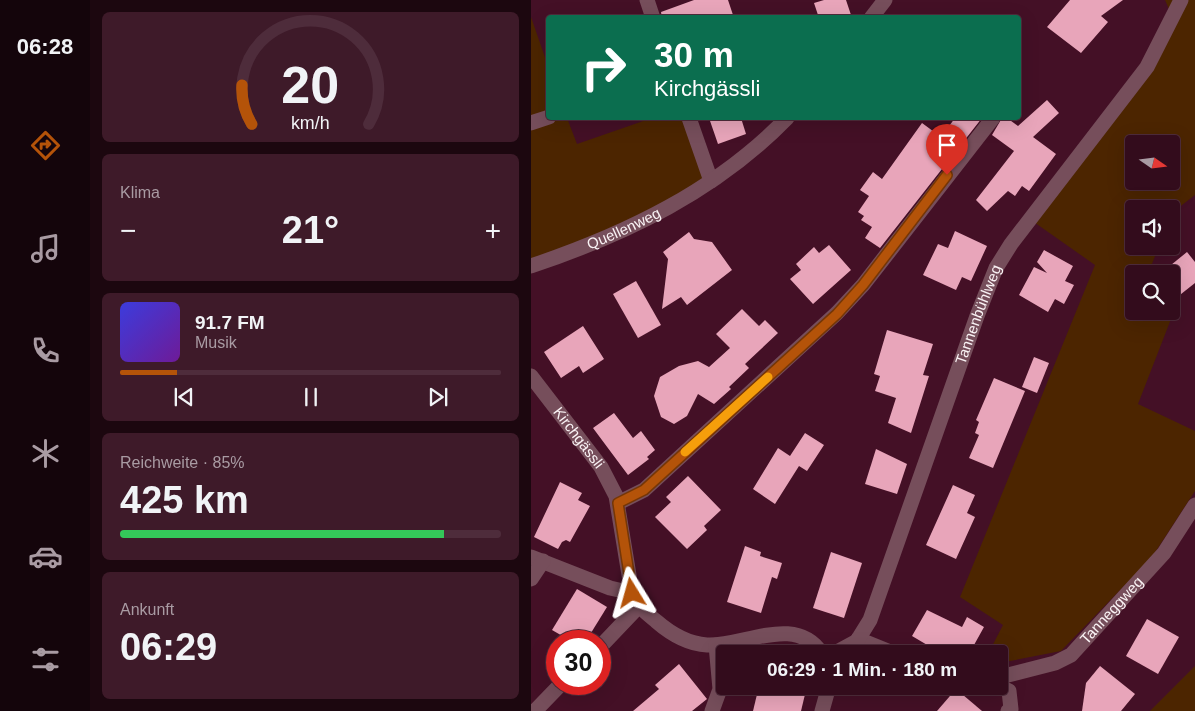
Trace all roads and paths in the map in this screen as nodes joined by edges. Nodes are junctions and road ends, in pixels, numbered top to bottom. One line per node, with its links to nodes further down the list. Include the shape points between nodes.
1 (647, 0): 4 (street)
2 (885, 0): 5 (street)
3 (1181, 0): 20 (street, Tannenbühlweg, via 1147,67 996,268 870,620)
4 (652, 15)
5 (873, 15)
6 (546, 119): 10 (street)
7 (690, 120): 11 (street)
8 (785, 120): 11 (street, Quellenweg)
9 (991, 120): 14 (street, via 837,314 644,490)
10 (531, 123)
11 (711, 181): 12 (street, Quellenweg, via 629,229)
12 (531, 266)
13 (531, 376): 14 (street, Kirchgässli, via 601,467)
14 (618, 503): 18 (street, Kirchgässli)
15 (1195, 505): 25 (street, Tanneggweg, via 1164,553 1071,655)
16 (537, 559): 17 (street); 18 (street)
17 (531, 579)
18 (635, 599): 19 (street); 21 (street, via 677,636 688,641)
19 (611, 633)
20 (858, 639): 23 (street, Tannenbühlweg); 24 (street)
21 (716, 644): 22 (street, via 787,633); 30 (street, via 720,689)
22 (814, 645)
23 (848, 645)
24 (873, 645)
25 (1008, 675)
26 (1008, 690): 32 (street)
27 (550, 695): 29 (street)
28 (826, 695): 31 (street)
29 (535, 711)
30 (712, 711)
31 (822, 711)
32 (1009, 711)

